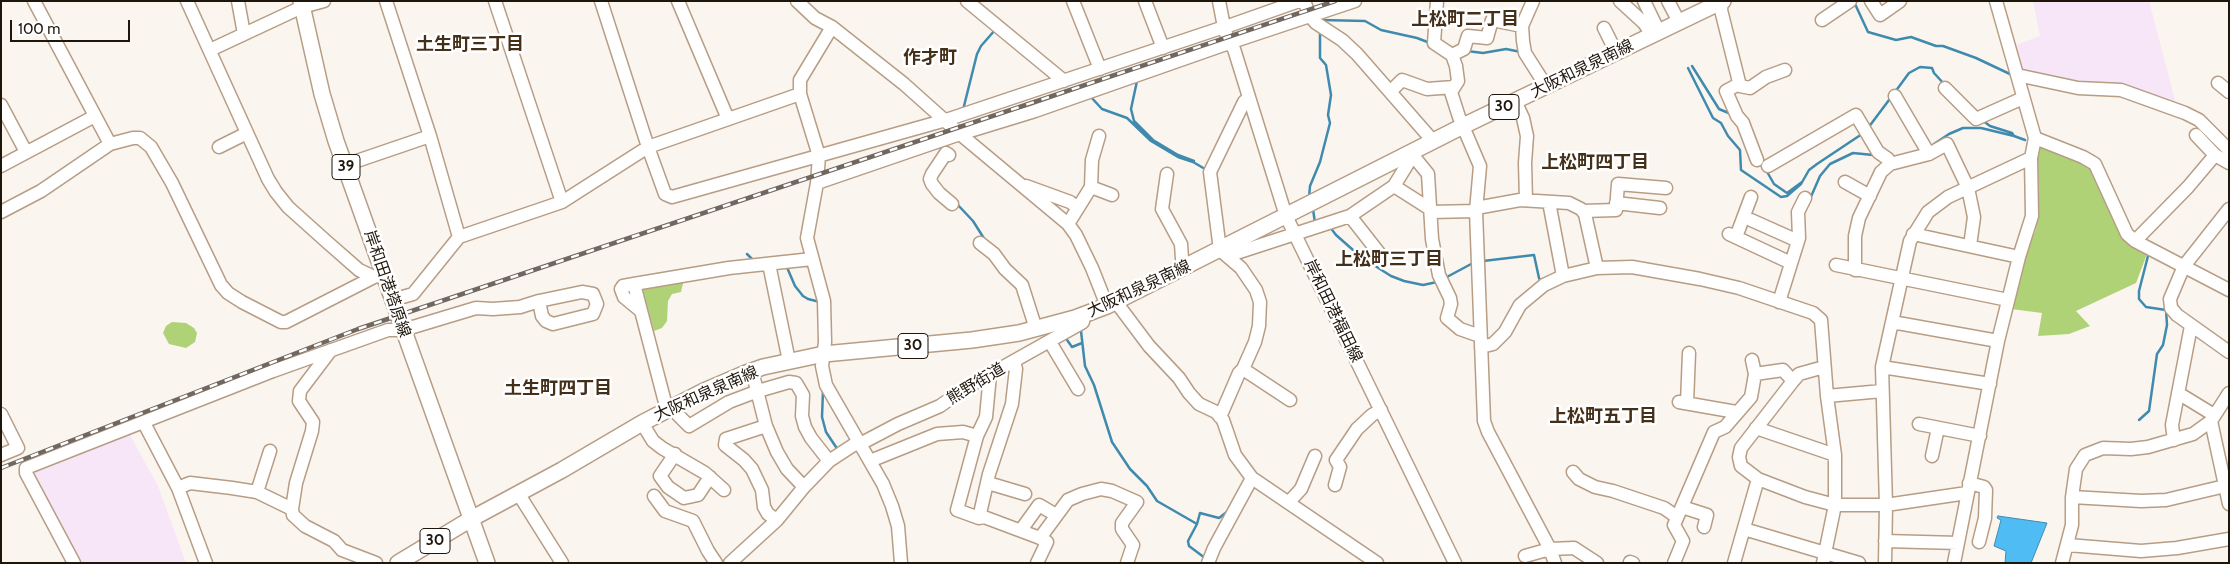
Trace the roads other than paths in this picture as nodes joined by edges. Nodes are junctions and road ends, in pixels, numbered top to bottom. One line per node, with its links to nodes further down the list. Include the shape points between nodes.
1 (34, 1): 59 (street)
2 (187, 1): 39 (street)
3 (238, 1): 36 (street)
4 (324, 1): 26 (street)
5 (386, 1): 66 (street)
6 (494, 1): 97 (street)
7 (601, 1): 71 (street)
8 (678, 1): 60 (street)
9 (797, 1): 33 (street, via 815,18)
10 (1073, 1): 42 (street)
11 (1145, 1): 38 (street)
12 (1299, 1): 31 (street)
13 (1304, 1): 28 (street)
14 (1355, 1): 28 (street)
15 (1438, 1): 41 (street, via 1434,43)
16 (1533, 1): 32 (street)
17 (1620, 1): 35 (street)
18 (1644, 1): 35 (street)
19 (1668, 1): 30 (street)
20 (1723, 1): 30 (main road, 大阪和泉泉南線 / 30); 47 (street, via 1721,10)
21 (1871, 1): 22 (street, via 1880,15)
22 (1900, 1)
23 (1996, 1): 44 (street)
24 (972, 2): 45 (street)
25 (1851, 2): 29 (street)
26 (302, 4): 36 (street); 81 (main road, 岸和田港塔原線 / 39, via 322,94)
27 (1221, 5): 31 (street, 岸和田港福田線)
28 (1310, 16): 37 (street); 51 (street, via 1357,54)
29 (1822, 20)
30 (1679, 22): 35 (main road, 大阪和泉泉南線 / 30)
31 (1227, 26): 37 (street, 岸和田港福田線); 38 (street)
32 (1522, 26): 41 (street, via 1492,20 1487,38 1468,36 1464,49); 48 (street, via 1525,52)
33 (832, 27): 53 (street, via 800,80); 61 (street)
34 (1604, 28): 40 (street)
35 (1655, 33): 40 (main road, 大阪和泉泉南線 / 30)
36 (244, 34): 39 (street)
37 (1233, 44): 55 (street, 岸和田港福田線); 64 (street)
38 (1163, 48): 42 (street)
39 (210, 50): 63 (street)
40 (1616, 52): 48 (main road, 大阪和泉泉南線 / 30)
41 (1452, 54): 49 (street, via 1458,81)
42 (1100, 69): 45 (street)
43 (1785, 70): 47 (street, via 1747,89)
44 (2016, 75): 56 (street); 78 (street, via 2078,88 2121,90 2166,106 2199,120)
45 (1064, 82): 61 (street)
46 (2218, 83): 52 (street)
47 (1739, 84): 80 (street, via 1726,91 1729,107 1743,123 1745,143 1762,163 1856,115 1878,152 1888,158)
48 (1546, 86): 57 (main road, 大阪和泉泉南線 / 30)
49 (1454, 87): 51 (street, via 1427,88 1402,80); 62 (street, via 1452,92)
50 (1945, 88): 56 (street, via 1976,119)
51 (1390, 92): 69 (street)
52 (2229, 92)
53 (800, 94): 60 (street); 77 (street)
54 (1895, 96): 76 (street)
55 (1249, 97): 108 (street, 岸和田港福田線); 120 (street, via 1210,172)
56 (2023, 98): 68 (street)
57 (1515, 102): 62 (main road, 大阪和泉泉南線 / 30); 96 (street, via 1528,136)
58 (1, 105): 73 (street)
59 (95, 116): 70 (street); 73 (street)
60 (728, 119): 71 (street)
61 (946, 120): 64 (street); 77 (street)
62 (1463, 126): 69 (main road, 大阪和泉泉南線 / 30); 103 (street, via 1480,166)
63 (247, 133): 72 (street); 131 (street, via 268,179 288,207 360,270)
64 (958, 134): 74 (street); 86 (street); 87 (street)
65 (2196, 135): 78 (street)
66 (430, 136): 81 (street); 115 (street)
67 (1098, 136): 89 (street, via 1092,160)
68 (2035, 138): 79 (street); 116 (street, via 2095,164 2127,234)
69 (1433, 141): 75 (main road, 大阪和泉泉南線 / 30)
70 (110, 144): 107 (street, via 40,191); 131 (street, via 133,138 146,141 172,183 221,285 242,302 281,322)
71 (648, 146): 77 (street, via 665,194 672,197); 97 (street)
72 (219, 147)
73 (26, 152): 82 (street)
74 (948, 154): 83 (street); 100 (street, via 930,179)
75 (1412, 154): 88 (street); 105 (street, via 1428,174); 108 (main road, 大阪和泉泉南線 / 30)
76 (1929, 154): 80 (street); 91 (street, via 1947,144)
77 (819, 156): 86 (street)
78 (2225, 156): 116 (street, via 2188,187)
79 (2032, 158): 91 (street); 122 (street, via 2031,223)
80 (1890, 164): 93 (street, via 1881,172)
81 (345, 165): 131 (main road, 岸和田港塔原線 / 39)
82 (1, 166)
83 (943, 169)
84 (1167, 174): 126 (street, via 1162,209 1181,244 1182,259)
85 (1845, 182): 93 (street)
86 (817, 183): 123 (street, via 807,238)
87 (1022, 185): 101 (street, via 1070,202); 111 (street)
88 (1394, 186): 105 (street); 109 (street)
89 (1091, 187): 92 (street); 101 (street)
90 (1666, 188): 99 (street, via 1618,184)
91 (1968, 188): 114 (street, via 1948,197 1928,212); 119 (street, via 1974,217)
92 (1112, 195)
93 (1870, 196): 130 (street, via 1859,218 1855,236)
94 (1751, 197): 124 (street, via 1732,235)
95 (1805, 198): 117 (street, via 1798,212)
96 (1526, 200): 98 (street); 103 (street)
97 (562, 202): 115 (street)
98 (1549, 202): 106 (street, via 1569,203); 132 (street)
99 (1616, 203): 102 (street); 106 (street, via 1616,210)
100 (952, 204)
101 (1078, 208): 111 (street)
102 (1660, 208)
103 (1476, 209): 105 (street); 147 (street)
104 (2229, 209): 112 (street)
105 (1430, 210): 147 (street, via 1439,276 1450,298 1447,318)
106 (1583, 211): 129 (street)
107 (1, 212)
108 (1286, 216): 113 (street, 岸和田港福田線); 120 (main road, 大阪和泉泉南線 / 30)
109 (1350, 216): 113 (street); 121 (street)
110 (1751, 220): 117 (street)
111 (1068, 224): 139 (street)
112 (2224, 225): 128 (street)
113 (1295, 234): 120 (street); 171 (street, 岸和田港福田線)
114 (1914, 234): 119 (street); 133 (street)
115 (460, 237): 135 (street, via 413,294)
116 (2135, 240): 128 (street)
117 (1798, 241): 124 (street)
118 (980, 243): 143 (street, via 1022,285)
119 (1970, 246): 122 (street)
120 (1224, 253): 126 (main road, 大阪和泉泉南線 / 30); 157 (street, via 1249,279 1260,302 1255,342)
121 (1379, 253)
122 (2019, 257): 136 (street)
123 (812, 259): 125 (street); 151 (street, via 824,301)
124 (1792, 263): 138 (street)
125 (769, 264): 153 (street); 170 (street, via 623,286 621,292 641,312)
126 (1189, 266): 139 (main road, 大阪和泉泉南線 / 30)
127 (1836, 266): 130 (street)
128 (2184, 266): 134 (street); 142 (street, via 2170,299 2171,308)
129 (1597, 268): 132 (street); 138 (street, via 1648,268 1739,288)
130 (1855, 270): 133 (street)
131 (378, 276): 135 (main road, 岸和田港塔原線 / 39)
132 (1563, 276): 147 (street, via 1544,285 1520,305 1505,332 1493,344)
133 (1901, 279): 136 (street); 141 (street)
134 (2229, 290)
135 (392, 300): 144 (main road, 岸和田港塔原線 / 39)
136 (2008, 300): 145 (street)
137 (539, 301): 144 (street, via 520,307 476,308)
138 (1779, 302): 155 (street, via 1813,313 1821,320)
139 (1112, 304): 140 (main road, 大阪和泉泉南線 / 30); 174 (street, via 1199,404)
140 (1084, 315): 143 (main road, 大阪和泉泉南線 / 30); 146 (street, 熊野街道, via 1083,322)
141 (1892, 322): 145 (street); 156 (street)
142 (2191, 326): 149 (street); 166 (street)
143 (1036, 329): 151 (main road, 大阪和泉泉南線 / 30, via 972,340)
144 (403, 330): 148 (street, via 388,330); 218 (main road, 岸和田港塔原線 / 39)
145 (1998, 341): 162 (street)
146 (1050, 342): 154 (street, 熊野街道); 163 (street)
147 (1481, 342): 229 (street, via 1484,421)
148 (331, 350): 176 (street); 214 (street, via 300,391 299,401 313,422)
149 (2229, 352)
150 (1689, 353): 172 (street, via 1683,402)
151 (824, 354): 153 (main road, 大阪和泉泉南線 / 30); 185 (street, via 822,366 826,385)
152 (1752, 360): 159 (street)
153 (790, 361): 158 (main road, 大阪和泉泉南線 / 30)
154 (1014, 362): 160 (street, 熊野街道); 198 (street, via 1012,404)
155 (1824, 367): 161 (street, via 1799,374); 168 (street)
156 (1882, 367): 162 (street); 165 (street)
157 (1243, 369): 169 (street); 174 (street)
158 (752, 371): 164 (street); 170 (main road, 大阪和泉泉南線 / 30)
159 (1755, 374): 161 (street, via 1783,370); 172 (street, via 1752,397)
160 (990, 375): 182 (street, via 986,416); 185 (street, 熊野街道, via 940,406)
161 (1792, 381): 180 (street)
162 (1990, 384): 183 (street)
163 (1078, 389)
164 (758, 391): 170 (street, via 729,402 689,426); 179 (street); 192 (street, via 789,382 800,387 805,427)
165 (1882, 391): 168 (street); 213 (street)
166 (2178, 393): 175 (street); 184 (street, via 2172,425)
167 (2229, 393): 175 (street)
168 (1827, 396): 189 (street)
169 (1290, 400)
170 (670, 408): 177 (main road, 大阪和泉泉南線 / 30)
171 (1381, 410): 199 (street, via 1357,429 1336,460 1340,467); 245 (street, 岸和田港福田線)
172 (1736, 412): 215 (street, via 1724,427 1714,432)
173 (1, 414): 188 (street, via 18,448)
174 (1220, 417): 196 (street, via 1235,454)
175 (2213, 418): 184 (street, via 2193,434); 200 (street)
176 (144, 422): 202 (street); 232 (street, via 26,468)
177 (642, 424): 187 (street, via 653,441); 206 (main road, 大阪和泉泉南線 / 30)
178 (1919, 424): 181 (street)
179 (766, 426): 201 (street, via 787,469); 219 (street, via 726,439 725,445 752,469 762,490 764,507)
180 (1756, 428): 189 (street); 197 (street, via 1738,457 1741,466)
181 (1938, 428): 183 (street); 191 (street)
182 (977, 436): 193 (street, via 963,432 937,434); 217 (street, via 958,510)
183 (1980, 436): 203 (street)
184 (2174, 440): 209 (street, via 2131,449 2103,448 2085,455 2076,469)
185 (859, 443): 192 (street, 熊野街道); 193 (street)
186 (270, 451): 205 (street)
187 (675, 454): 195 (street); 195 (street, via 660,476 668,487 684,498 698,495)
188 (1, 455)
189 (1835, 455): 212 (street)
190 (1315, 456): 210 (street, via 1301,490)
191 (1932, 456)
192 (829, 461): 201 (street, 熊野街道)
193 (870, 461): 240 (street, via 892,506 898,526)
194 (1573, 472): 215 (street, via 1595,487)
195 (710, 477): 204 (street)
196 (1252, 478): 210 (street); 243 (street)
197 (1758, 479): 212 (street); 221 (street)
198 (988, 483): 207 (street); 217 (street)
199 (1335, 485)
200 (2227, 485): 209 (street, via 2166,500 2141,502); 211 (street)
201 (804, 487): 219 (street, 熊野街道)
202 (178, 488): 205 (street, via 190,483); 233 (street)
203 (1968, 488): 213 (street); 226 (street, via 1984,487 1986,490 1985,518); 227 (street)
204 (724, 490)
205 (257, 492): 214 (street)
206 (518, 493): 218 (main road, 大阪和泉泉南線 / 30); 237 (street)
207 (1025, 494)
208 (654, 496): 238 (street, via 664,511 693,521)
209 (2072, 497): 228 (street)
210 (1289, 502): 244 (street)
211 (2229, 504)
212 (1835, 505): 213 (street); 231 (street)
213 (1886, 506): 225 (street)
214 (292, 509): 234 (street, via 293,515 305,526 334,540 342,550)
215 (1679, 512): 220 (street, via 1707,515); 248 (street, via 1674,525 1683,541)
216 (1056, 515): 222 (street, via 1039,505); 223 (street); 242 (street, via 1068,500 1101,489 1137,502 1122,523 1122,529 1133,545)
217 (979, 518): 222 (street)
218 (471, 519): 235 (main road, 大阪和泉泉南線 / 30); 236 (main road, 岸和田港塔原線 / 39)
219 (777, 520): 239 (street, 熊野街道)
220 (1704, 527)
221 (1744, 529): 231 (street); 249 (street)
222 (1021, 530): 223 (street)
223 (1040, 538): 241 (street, via 1047,542)
224 (2229, 539): 228 (street, via 2141,551)
225 (1885, 541): 227 (street); 251 (street)
226 (1979, 542)
227 (1958, 543): 252 (street)
228 (2068, 545): 253 (street)
229 (1550, 549): 230 (street); 246 (street); 247 (street, via 1574,548)
230 (1525, 556)
231 (1824, 558): 250 (street)
232 (74, 563)
233 (206, 563)
234 (376, 563)
235 (398, 563)
236 (487, 563)
237 (562, 563)
238 (716, 563)
239 (730, 563)
240 (901, 563)
241 (1037, 563)
242 (1127, 563)
243 (1208, 563)
244 (1377, 563)
245 (1455, 563)
246 (1555, 563)
247 (1597, 563)
248 (1674, 563)
249 (1734, 563)
250 (1859, 563)
251 (1885, 563)
252 (1954, 563)
253 (2062, 563)

